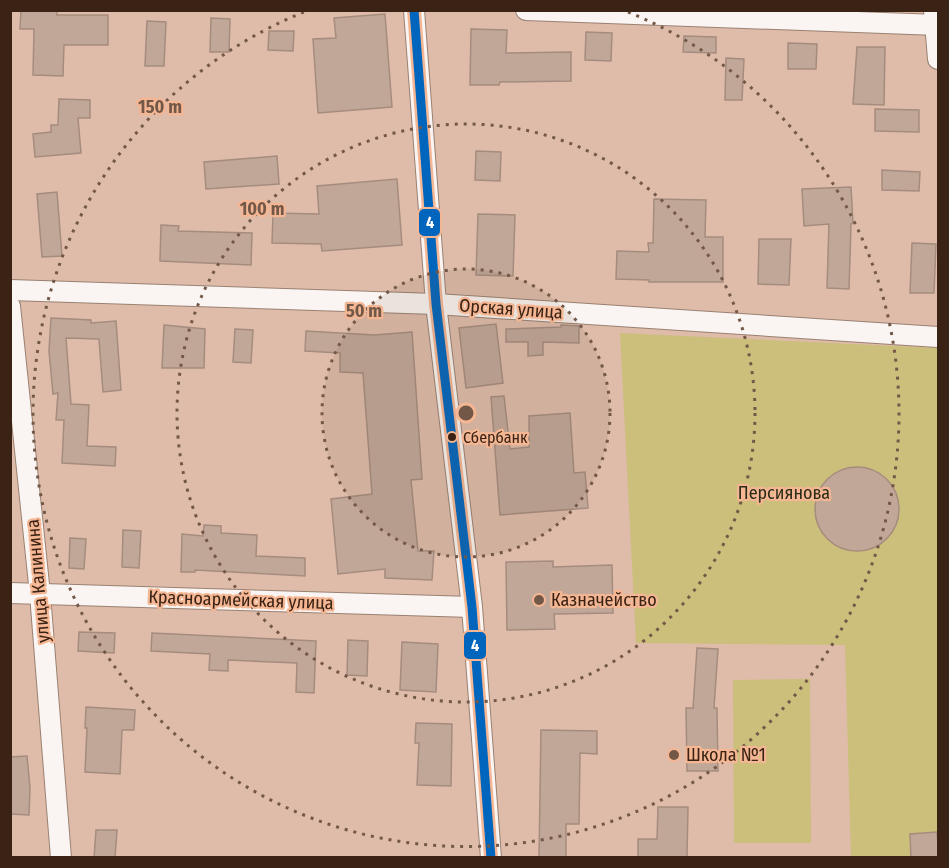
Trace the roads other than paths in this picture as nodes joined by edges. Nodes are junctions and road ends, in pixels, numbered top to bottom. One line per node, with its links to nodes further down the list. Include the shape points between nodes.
1 (414, 10): 6 (street)
2 (526, 10): 3 (street)
3 (936, 20): 4 (street)
4 (939, 59)
5 (10, 290): 6 (street, Орская улица)
6 (436, 304): 8 (street, Орская улица); 11 (street)
7 (10, 306): 10 (street, улица Калинина)
8 (939, 337)
9 (10, 593): 10 (street, Красноармейская улица)
10 (40, 594): 11 (street, Красноармейская улица); 12 (street, улица Калинина)
11 (472, 607): 13 (street)
12 (61, 858)
13 (491, 858)

